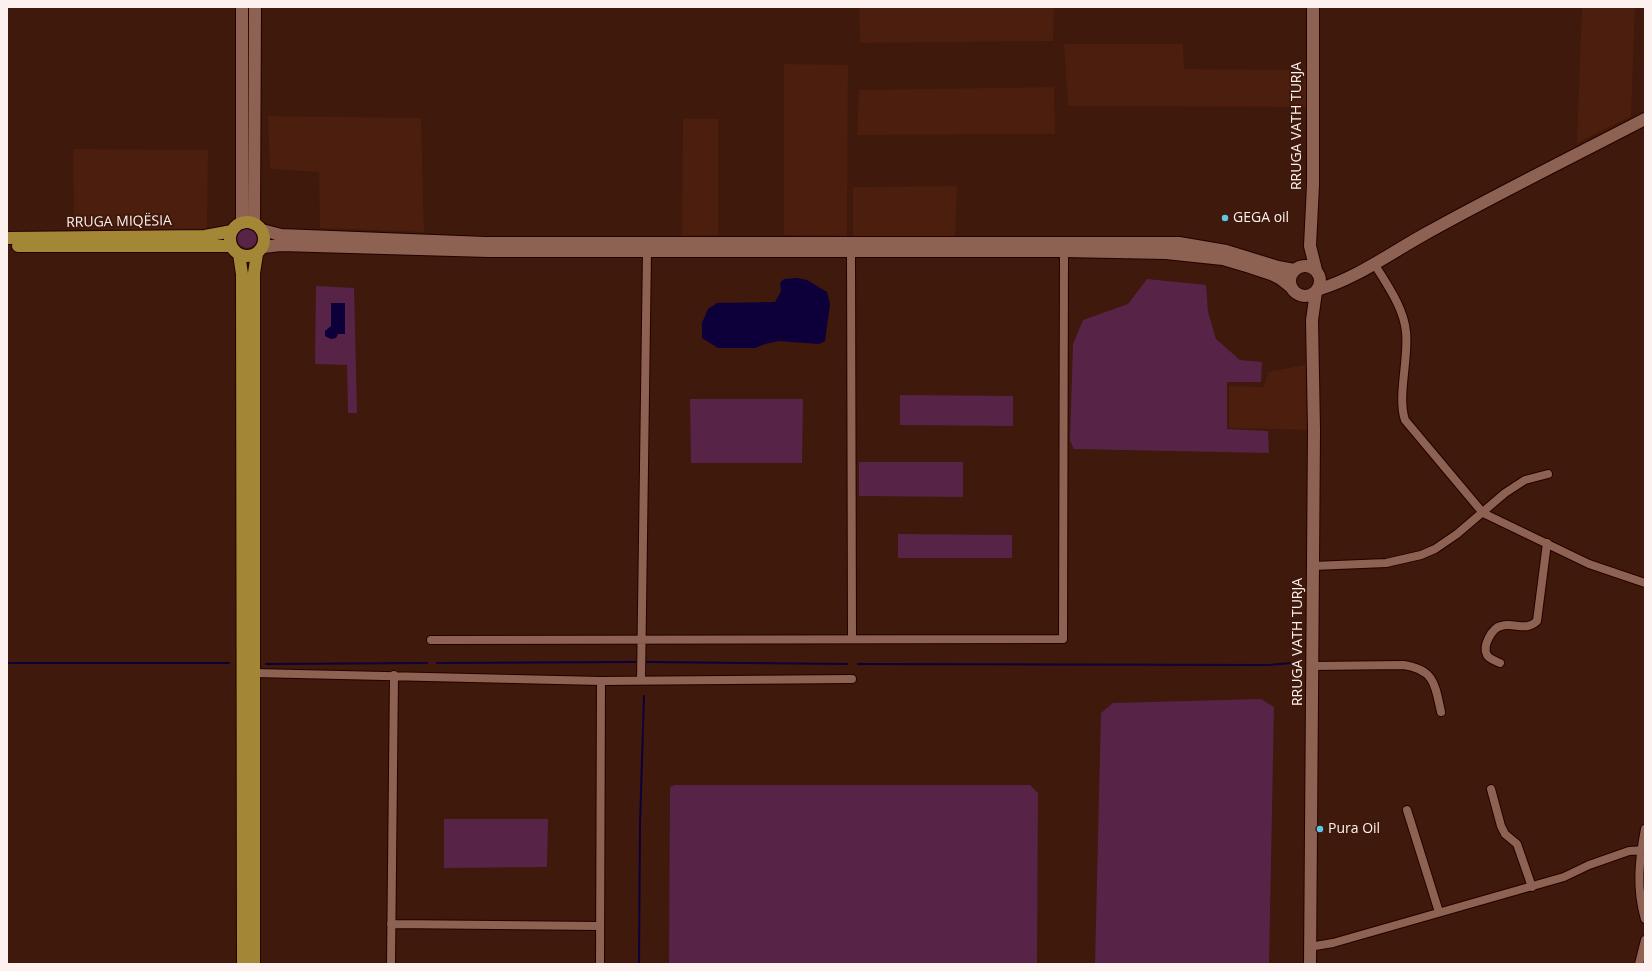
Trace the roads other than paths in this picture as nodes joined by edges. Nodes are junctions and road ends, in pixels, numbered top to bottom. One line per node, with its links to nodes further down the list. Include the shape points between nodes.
1 (242, 7): 5 (street)
2 (254, 7): 6 (street)
3 (1313, 7): 10 (street, RRUGA VATH TURJA, via 1313,185)
4 (1645, 119): 16 (street, via 1424,234)
5 (242, 223): 6 (main road); 7 (main road)
6 (258, 227): 12 (main road, via 265,240); 17 (street, via 281,235 485,243 1179,243 1226,250 1278,267)
7 (232, 232): 8 (main road, RRUGA MIQËSIA, via 198,236); 11 (main road, via 230,238)
8 (7, 238)
9 (7, 246): 11 (main road, RRUGA MIQËSIA)
10 (1310, 246): 17 (street, RRUGA VATH TURJA); 18 (street, RRUGA VATH TURJA)
11 (235, 250): 12 (main road, via 249,257); 50 (main road, via 242,274)
12 (260, 251): 13 (street, via 281,245 439,251); 33 (main road, via 254,273)
13 (647, 251): 14 (street); 30 (street)
14 (851, 251): 15 (street); 28 (street)
15 (1064, 251): 20 (street, via 1166,253 1223,259 1271,274); 28 (street, via 1063,639)
16 (1375, 265): 19 (street); 24 (street, via 1399,308 1406,330 1402,407 1405,420)
17 (1296, 268): 18 (street, via 1305,266); 20 (street, RRUGA VATH TURJA, via 1291,275)
18 (1317, 272): 19 (street); 21 (street, RRUGA VATH TURJA, via 1320,281)
19 (1345, 280): 21 (street)
20 (1295, 291): 21 (street, via 1311,296); 22 (street, RRUGA VATH TURJA)
21 (1317, 291): 22 (street, RRUGA VATH TURJA)
22 (1312, 320): 26 (street, RRUGA VATH TURJA)
23 (1548, 474): 24 (street, via 1525,480)
24 (1482, 513): 25 (street); 26 (street, via 1435,549 1421,555 1386,564)
25 (1548, 543): 27 (street, via 1589,564); 31 (street, via 1537,621 1526,627 1503,625 1492,632 1486,653 1488,657)
26 (1313, 566): 32 (street, RRUGA VATH TURJA)
27 (1645, 583)
28 (852, 639): 30 (street)
29 (431, 640): 30 (street)
30 (642, 640): 36 (street)
31 (1500, 663)
32 (1312, 666): 38 (street, via 1417,667 1434,682); 49 (street, RRUGA VATH TURJA)
33 (254, 673): 34 (street); 51 (main road)
34 (394, 675): 37 (street); 46 (street)
35 (852, 679): 36 (street)
36 (641, 680): 37 (street)
37 (600, 681): 47 (street)
38 (1440, 712)
39 (1491, 789): 43 (street, via 1501,826 1505,834 1517,844)
40 (1407, 810): 44 (street)
41 (1645, 829): 42 (street)
42 (1643, 850): 43 (street, via 1629,851); 45 (street, via 1639,887)
43 (1532, 887): 44 (street)
44 (1439, 912): 49 (street, via 1333,943)
45 (1645, 919)
46 (391, 924): 47 (street); 52 (street)
47 (600, 926): 53 (street)
48 (1645, 940): 55 (street)
49 (1309, 947): 54 (street, RRUGA VATH TURJA)
50 (243, 964)
51 (254, 964)
52 (391, 964)
53 (600, 964)
54 (1310, 964)
55 (1639, 964)

